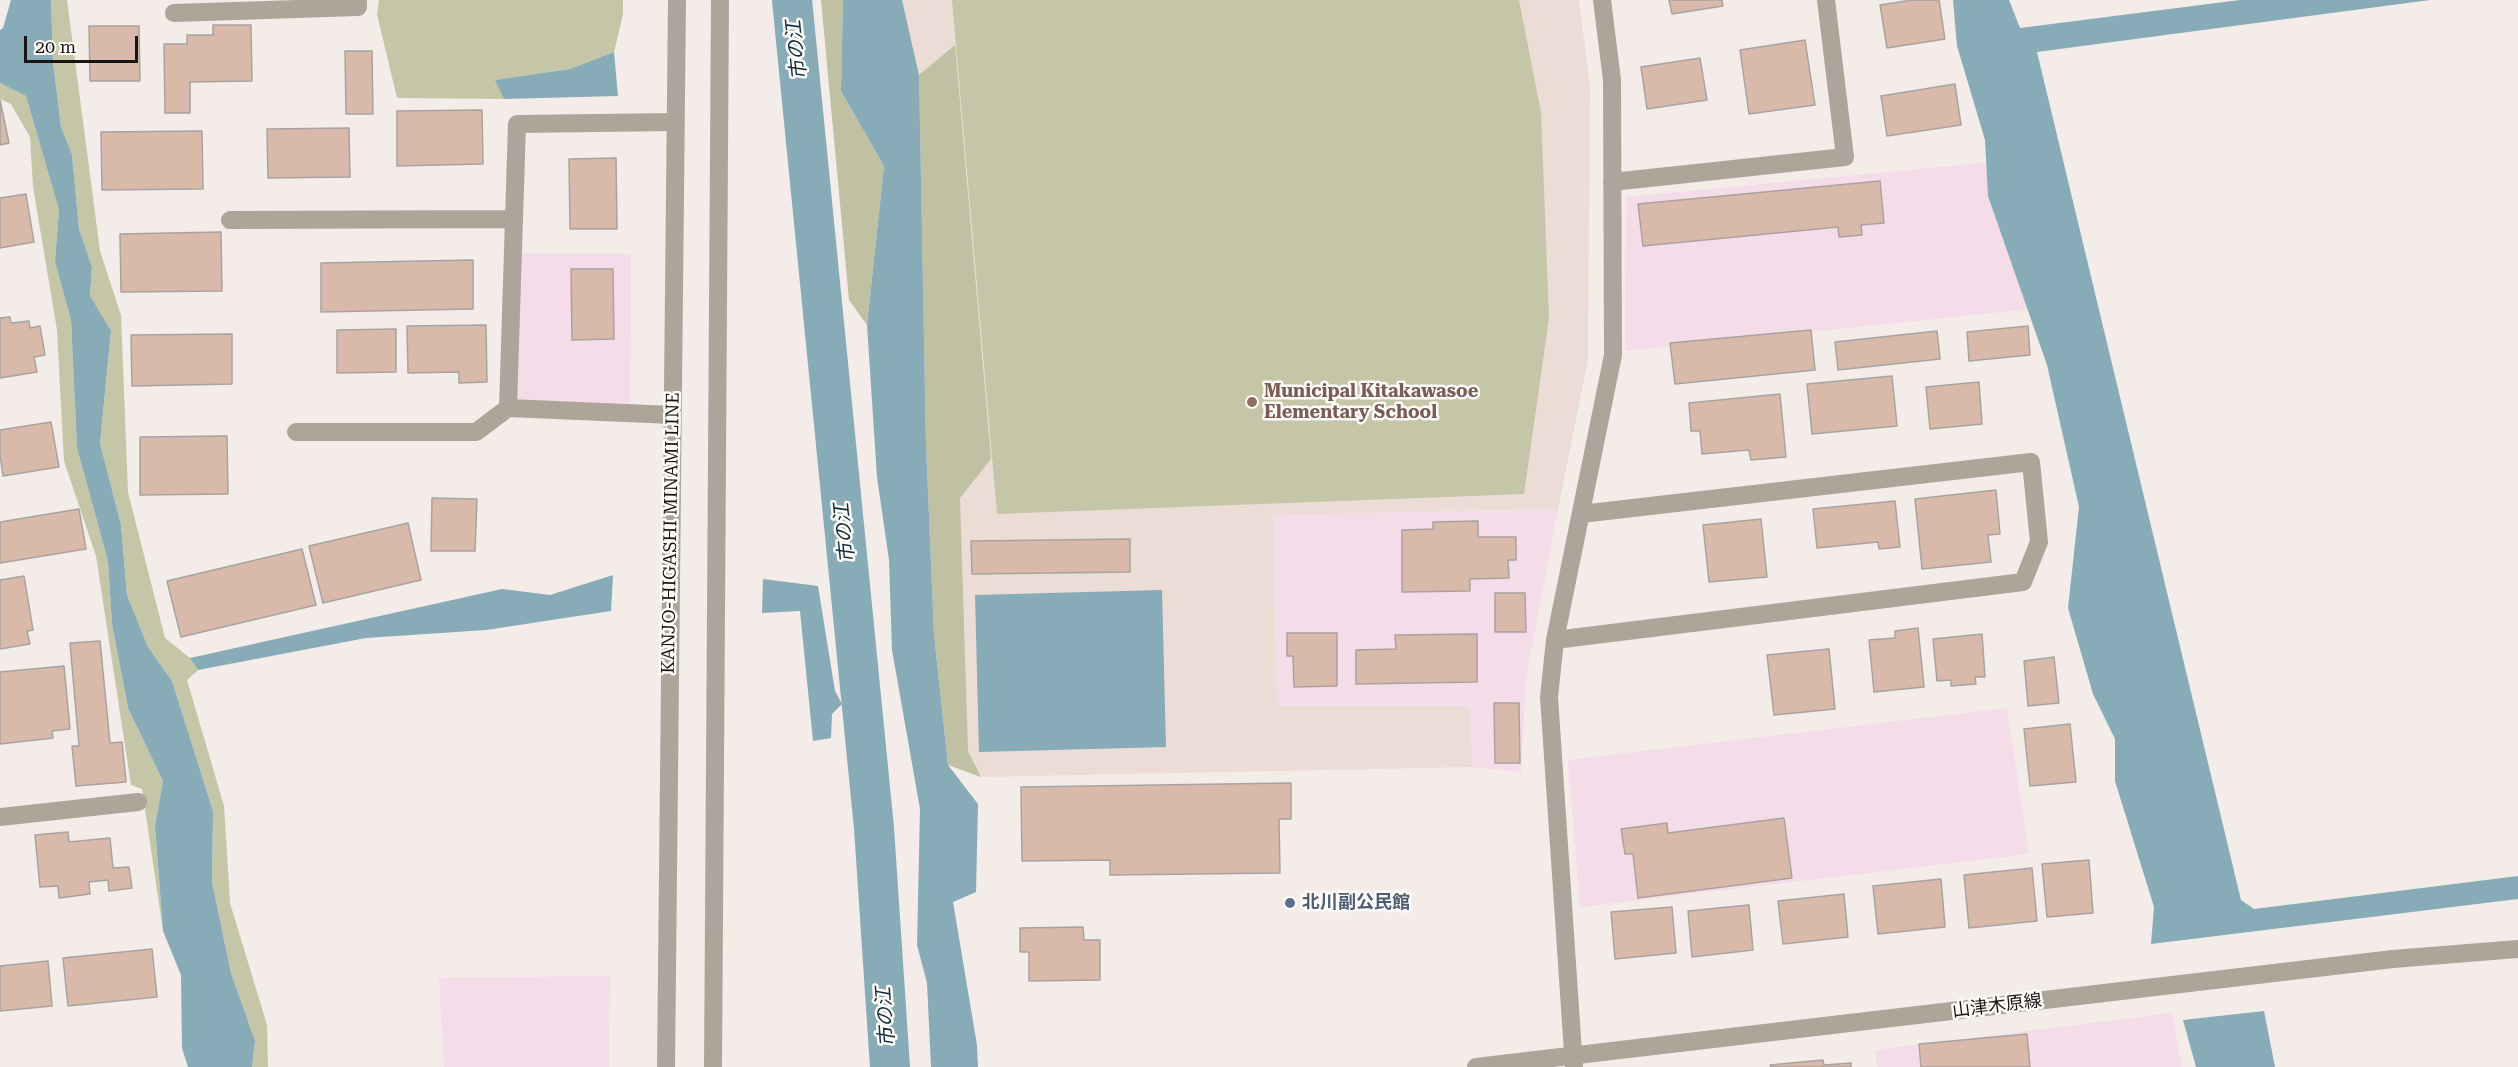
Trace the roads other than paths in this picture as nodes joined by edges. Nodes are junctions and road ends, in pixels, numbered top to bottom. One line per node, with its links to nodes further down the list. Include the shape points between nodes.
1 (358, 0): 6 (street, via 358,7)
2 (677, 0): 7 (street, KANJO-HIGASHI MINAMI LINE)
3 (720, 0): 21 (street)
4 (1602, 0): 8 (street, via 1612,80)
5 (1826, 0): 8 (street, via 1845,157)
6 (174, 13)
7 (675, 122): 9 (street, via 517,124); 12 (street, KANJO-HIGASHI MINAMI LINE)
8 (1612, 182): 14 (street, via 1613,355)
9 (512, 219): 10 (street); 11 (street)
10 (230, 220)
11 (508, 408): 12 (street); 13 (street, via 476,432)
12 (672, 415): 20 (street, KANJO-HIGASHI MINAMI LINE)
13 (296, 432)
14 (1581, 514): 15 (street); 15 (street, via 2031,462 2039,542 2023,582)
15 (1555, 640): 19 (street, via 1549,698)
16 (138, 802): 17 (street)
17 (0, 817)
18 (2518, 949): 19 (street, 山津木原線, via 2393,959)
19 (1574, 1062): 22 (street, 山津木原線)
20 (666, 1067)
21 (713, 1067)
22 (1476, 1067)

